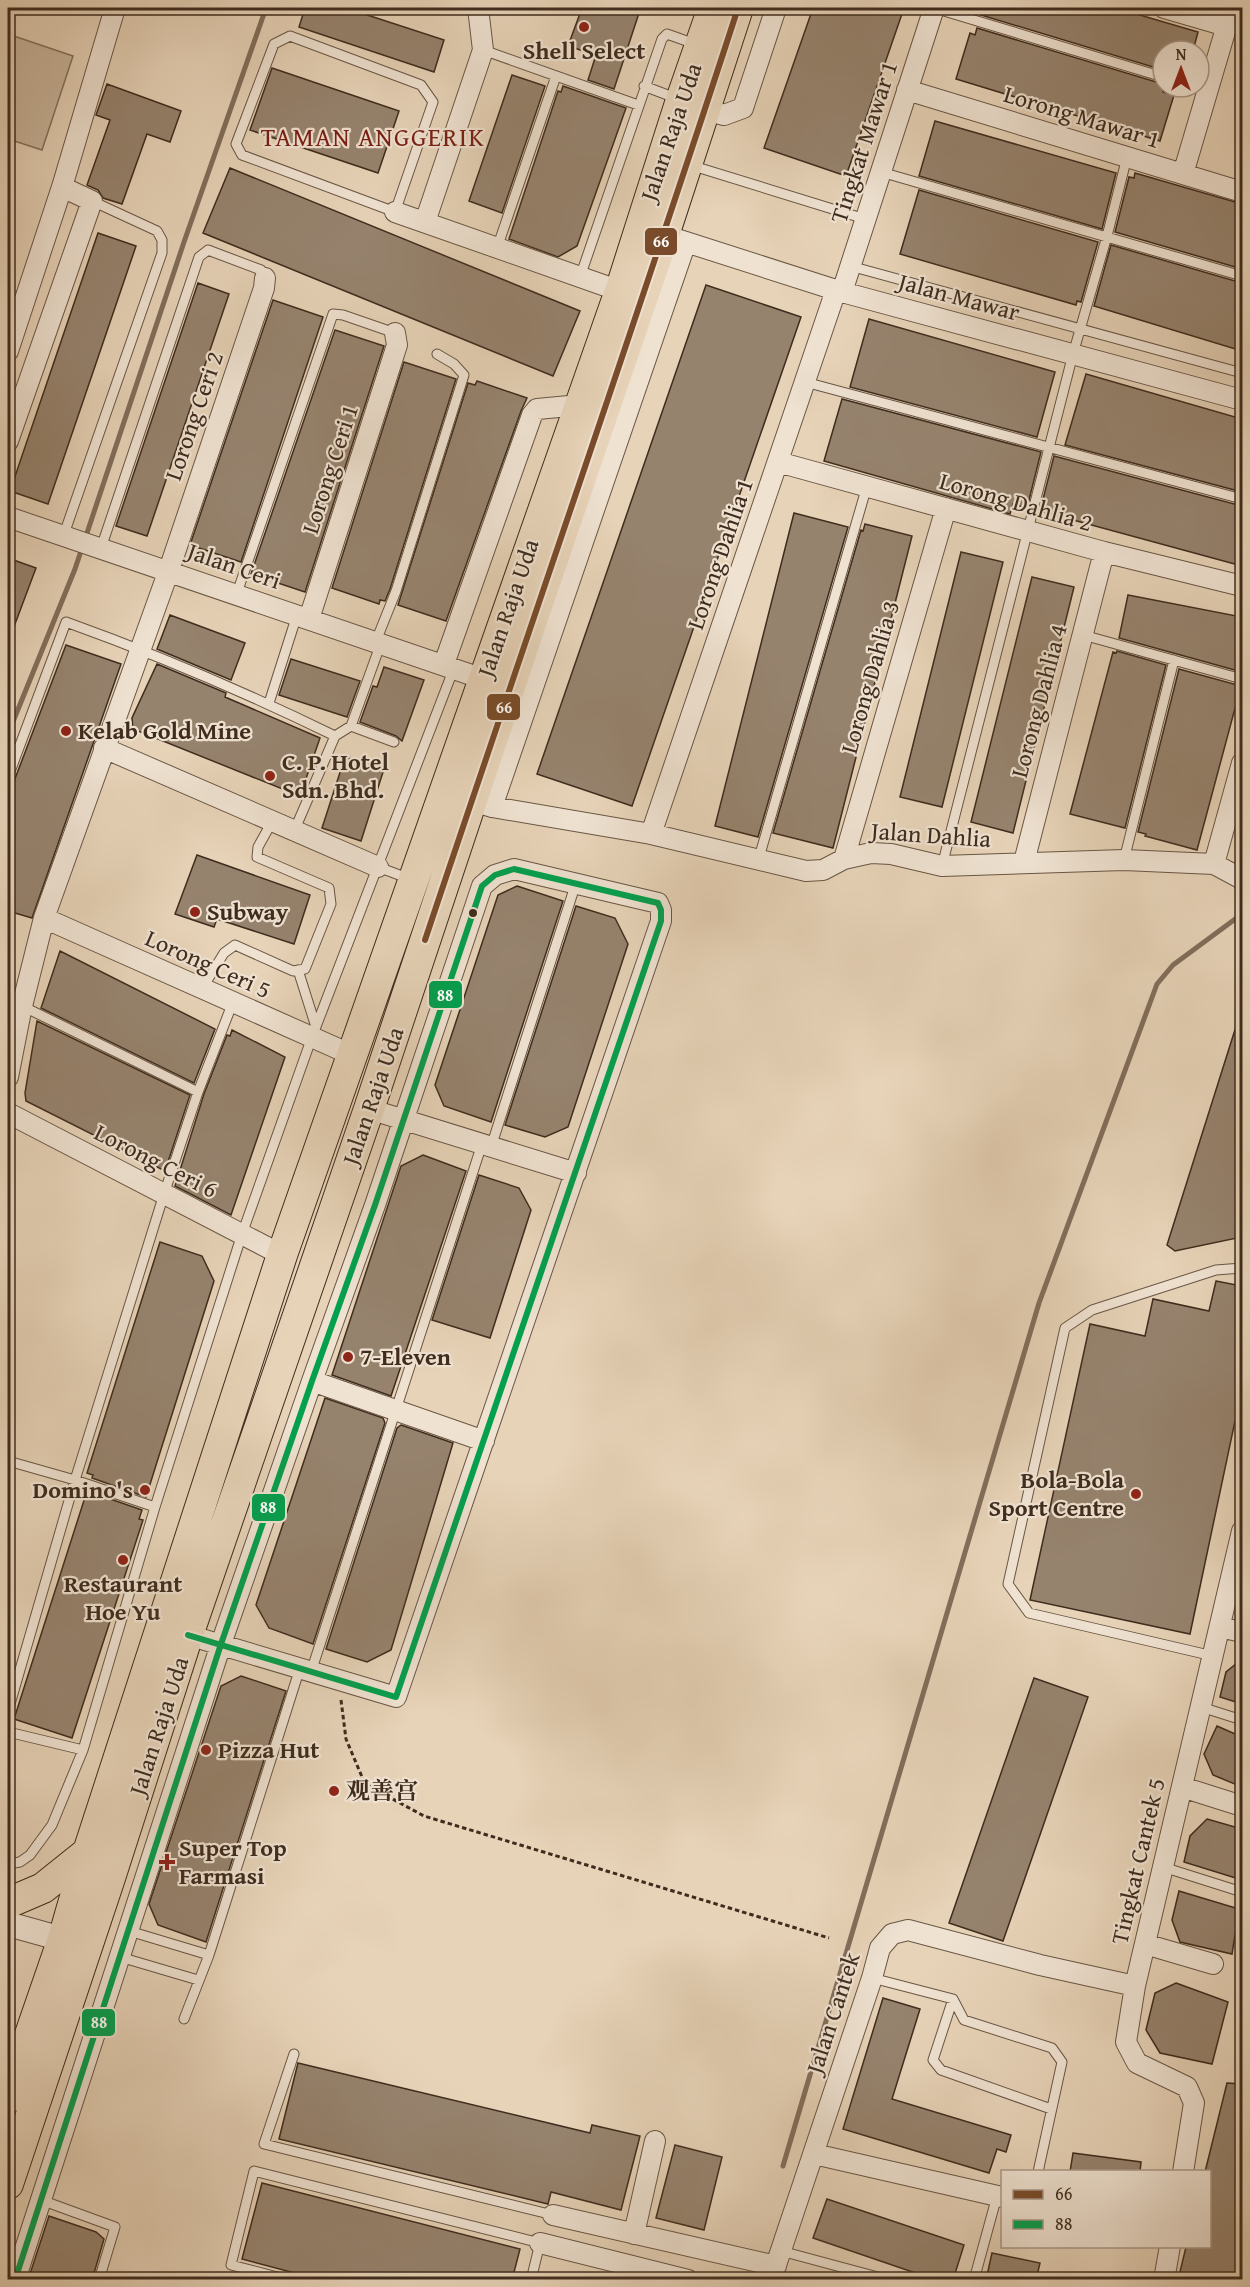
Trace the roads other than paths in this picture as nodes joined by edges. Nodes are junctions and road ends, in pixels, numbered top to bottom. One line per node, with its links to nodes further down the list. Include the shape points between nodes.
1 (115, 8): 23 (street)
2 (478, 8): 10 (street)
3 (719, 8): 9 (main road, Jalan Raja Uda); 18 (main road, Jalan Raja Uda)
4 (776, 8): 18 (street, via 743,108 724,115)
5 (934, 8): 12 (lane); 15 (street, Tingkat Mawar 1)
6 (1164, 8): 8 (street)
7 (1232, 8): 8 (street)
8 (1226, 26): 11 (street)
9 (700, 45): 14 (lane, via 667,34); 18 (main road, Jalan Raja Uda)
10 (483, 50): 13 (lane); 28 (street)
11 (1211, 65)
12 (1151, 73)
13 (556, 76): 17 (lane); 31 (lane)
14 (644, 86): 17 (lane); 18 (lane)
15 (907, 90): 19 (street, Lorong Mawar 1); 21 (street, Tingkat Mawar 1)
16 (1200, 99): 22 (street)
17 (638, 105): 34 (lane)
18 (693, 105): 20 (main road, Jalan Raja Uda); 36 (main road, Jalan Raja Uda)
19 (1127, 157): 22 (street, Lorong Mawar 1); 29 (lane)
20 (688, 164): 27 (lane); 30 (main road, Jalan Raja Uda)
21 (881, 172): 27 (street, Tingkat Mawar 1); 29 (lane)
22 (1183, 174): 24 (street, Lorong Mawar 1)
23 (62, 187): 25 (street); 40 (street)
24 (1242, 192)
25 (92, 201): 47 (street); 55 (lane, via 157,231 162,253)
26 (395, 212): 26 (lane, via 242,155 236,144 274,44 290,36 421,85 433,102); 28 (street)
27 (865, 219): 32 (street, Tingkat Mawar 1)
28 (425, 222): 31 (street)
29 (1107, 236): 33 (lane); 38 (lane)
30 (675, 239): 37 (street, Jalan Mawar); 68 (main road, Jalan Raja Uda); 76 (street)
31 (497, 248): 34 (street)
32 (850, 266): 37 (street, Tingkat Mawar 1); 38 (lane)
33 (1242, 276)
34 (580, 277): 36 (street)
35 (265, 278): 56 (lane, via 261,270 208,250 198,257); 58 (street, Lorong Ceri 2)
36 (620, 291): 46 (main road, Jalan Raja Uda)
37 (839, 291): 42 (street, Jalan Mawar); 44 (street, Lorong Dahlia 1)
38 (1080, 329): 42 (lane); 43 (lane)
39 (395, 333): 60 (lane, via 333,314); 61 (street, Lorong Ceri 1, via 397,345)
40 (8, 351)
41 (437, 354): 63 (lane, via 464,375)
42 (1072, 354): 45 (street, Jalan Mawar); 48 (lane)
43 (1242, 373)
44 (805, 382): 48 (lane); 49 (street, Lorong Dahlia 1)
45 (1242, 400)
46 (580, 405): 66 (street, via 537,409 532,415); 68 (main road, Jalan Raja Uda)
47 (8, 441)
48 (1049, 447): 51 (lane); 54 (lane)
49 (778, 462): 50 (street, Lorong Dahlia 2); 79 (street, Lorong Dahlia 1)
50 (867, 486): 52 (street, Lorong Dahlia 2); 82 (lane)
51 (1242, 499)
52 (946, 508): 54 (street, Lorong Dahlia 2); 80 (street, Lorong Dahlia 3)
53 (8, 517): 55 (street, Jalan Ceri)
54 (1027, 531): 57 (street, Lorong Dahlia 2); 85 (lane)
55 (67, 538): 56 (street, Jalan Ceri)
56 (97, 547): 58 (street, Jalan Ceri)
57 (1104, 552): 59 (street, Lorong Dahlia 2); 62 (street, Lorong Dahlia 4)
58 (169, 570): 60 (street, Jalan Ceri); 64 (street, Lorong Ceri 2)
59 (1242, 586)
60 (237, 593): 61 (street, Jalan Ceri)
61 (303, 617): 63 (street, Jalan Ceri); 69 (lane)
62 (1083, 635): 65 (lane); 83 (street, Lorong Dahlia 4)
63 (379, 642): 66 (street, Jalan Ceri); 70 (lane)
64 (140, 648): 69 (lane); 73 (street, Lorong Ceri 2); 75 (lane, via 66,622)
65 (1174, 660): 67 (lane); 81 (lane)
66 (449, 666): 68 (street, Jalan Ceri); 86 (lane)
67 (1242, 679)
68 (496, 683): 76 (main road, Jalan Raja Uda)
69 (269, 703): 71 (lane)
70 (351, 726): 71 (lane); 72 (lane)
71 (335, 736): 78 (lane)
72 (394, 742)
73 (104, 748): 77 (street); 90 (street, Lorong Ceri 2)
74 (1242, 763): 84 (street)
75 (8, 777)
76 (469, 800): 79 (street, Jalan Dahlia); 88 (main road, Jalan Raja Uda); 99 (main road, Jalan Raja Uda)
77 (273, 820): 78 (street); 91 (lane, via 258,847 257,857 329,888 331,904 305,969)
78 (295, 829): 86 (street)
79 (651, 834): 82 (street, Jalan Dahlia)
80 (844, 859): 82 (street, Jalan Dahlia, via 823,870 807,871); 85 (street, Jalan Dahlia, via 872,853 891,854)
81 (1124, 860): 83 (street, Jalan Dahlia); 84 (street, Jalan Dahlia)
82 (758, 861)
83 (1024, 862): 85 (street, Jalan Dahlia)
84 (1214, 864): 87 (street, Jalan Dahlia)
85 (942, 866)
86 (378, 867): 88 (lane); 95 (lane)
87 (1242, 879)
88 (414, 880): 96 (main road, Jalan Raja Uda)
89 (576, 883): 101 (street, Jalan Raja Uda, via 514,869 495,875 482,886); 102 (lane); 103 (street, Jalan Raja Uda, via 658,903 661,921)
90 (44, 918): 92 (street, Lorong Ceri 5); 94 (street, Lorong Ceri 2)
91 (298, 970): 92 (lane, via 235,945 224,953); 95 (lane)
92 (202, 989): 93 (street, Lorong Ceri 5)
93 (233, 1002): 95 (street, Lorong Ceri 5); 98 (lane)
94 (22, 1006): 97 (street, Lorong Ceri 2); 98 (lane)
95 (314, 1032): 96 (street, Lorong Ceri 5); 105 (lane)
96 (352, 1055): 106 (main road, Jalan Raja Uda)
97 (8, 1077)
98 (198, 1092): 104 (lane)
99 (369, 1109): 101 (street); 117 (main road, Jalan Raja Uda)
100 (8, 1113): 104 (street, Lorong Ceri 6)
101 (403, 1120): 102 (street); 108 (street, Jalan Raja Uda)
102 (486, 1145): 103 (street); 109 (lane)
103 (576, 1173): 110 (street, Jalan Raja Uda)
104 (164, 1194): 105 (street, Lorong Ceri 6); 112 (lane)
105 (242, 1234): 106 (street, Lorong Ceri 6); 113 (lane)
106 (282, 1255): 128 (main road, Jalan Raja Uda)
107 (1242, 1269): 119 (lane, via 1216,1269 1092,1310 1065,1328 1008,1584 1029,1612)
108 (312, 1381): 109 (street); 118 (street, Jalan Raja Uda)
109 (396, 1411): 110 (street); 120 (lane)
110 (484, 1441): 120 (street, Jalan Raja Uda, via 396,1697)
111 (8, 1461): 112 (lane)
112 (75, 1480): 113 (lane); 122 (lane)
113 (155, 1507): 125 (lane)
114 (1241, 1542): 115 (street, Tingkat Cantek 5)
115 (1220, 1627): 116 (street); 119 (street, Tingkat Cantek 5)
116 (1242, 1632)
117 (188, 1635): 118 (street); 135 (main road, Jalan Raja Uda)
118 (221, 1644): 120 (street); 134 (street, Jalan Raja Uda)
119 (1213, 1656): 121 (street, Tingkat Cantek 5)
120 (305, 1670): 137 (lane)
121 (1201, 1707): 123 (lane); 126 (street, Tingkat Cantek 5)
122 (8, 1711)
123 (1242, 1720)
124 (8, 1732): 125 (lane)
125 (83, 1750): 129 (lane, via 52,1825 30,1855)
126 (1182, 1787): 127 (street); 130 (street, Tingkat Cantek 5)
127 (1242, 1806)
128 (88, 1852): 132 (main road, via 43,1888); 135 (main road, Jalan Raja Uda)
129 (8, 1864)
130 (1163, 1868): 131 (lane); 136 (street, Tingkat Cantek 5)
131 (1242, 1892)
132 (8, 1903)
133 (8, 1924): 135 (street)
134 (129, 1931): 137 (lane); 138 (street, Jalan Raja Uda)
135 (75, 1942): 146 (main road, Jalan Raja Uda); 152 (main road, Jalan Raja Uda)
136 (1145, 1944): 139 (street); 142 (street, Tingkat Cantek 5)
137 (209, 1955): 141 (lane)
138 (120, 1957): 141 (lane); 154 (street, Jalan Raja Uda)
139 (1213, 1964)
140 (872, 1978): 142 (street, Jalan Cantek, via 880,1948 892,1934 908,1929); 143 (lane); 149 (street, Jalan Cantek)
141 (198, 1980): 144 (lane)
142 (1135, 1986): 151 (street, Tingkat Cantek 5, via 1126,2042 1137,2063 1187,2087 1194,2103)
143 (953, 1999): 147 (lane, via 964,2020 1052,2048 1062,2062); 147 (lane, via 933,2060 941,2070)
144 (184, 2019)
145 (294, 2054): 155 (lane, via 264,2144)
146 (8, 2097)
147 (1051, 2109): 150 (lane)
148 (655, 2141): 156 (street)
149 (814, 2154): 153 (street); 159 (street, Jalan Cantek)
150 (1038, 2170)
151 (1183, 2170)
152 (8, 2184)
153 (1000, 2197): 167 (lane)
154 (41, 2200): 161 (street, Jalan Raja Uda); 162 (lane, via 115,2227)
155 (553, 2216): 156 (street)
156 (634, 2234): 159 (street)
157 (540, 2243): 160 (street); 163 (lane, via 254,2171 231,2265); 164 (lane)
158 (1170, 2248): 168 (street)
159 (776, 2266): 166 (lane)
160 (620, 2271): 165 (street)
161 (15, 2280)
162 (99, 2280)
163 (289, 2280)
164 (531, 2280)
165 (688, 2280)
166 (890, 2280)
167 (974, 2280)
168 (1164, 2280)

